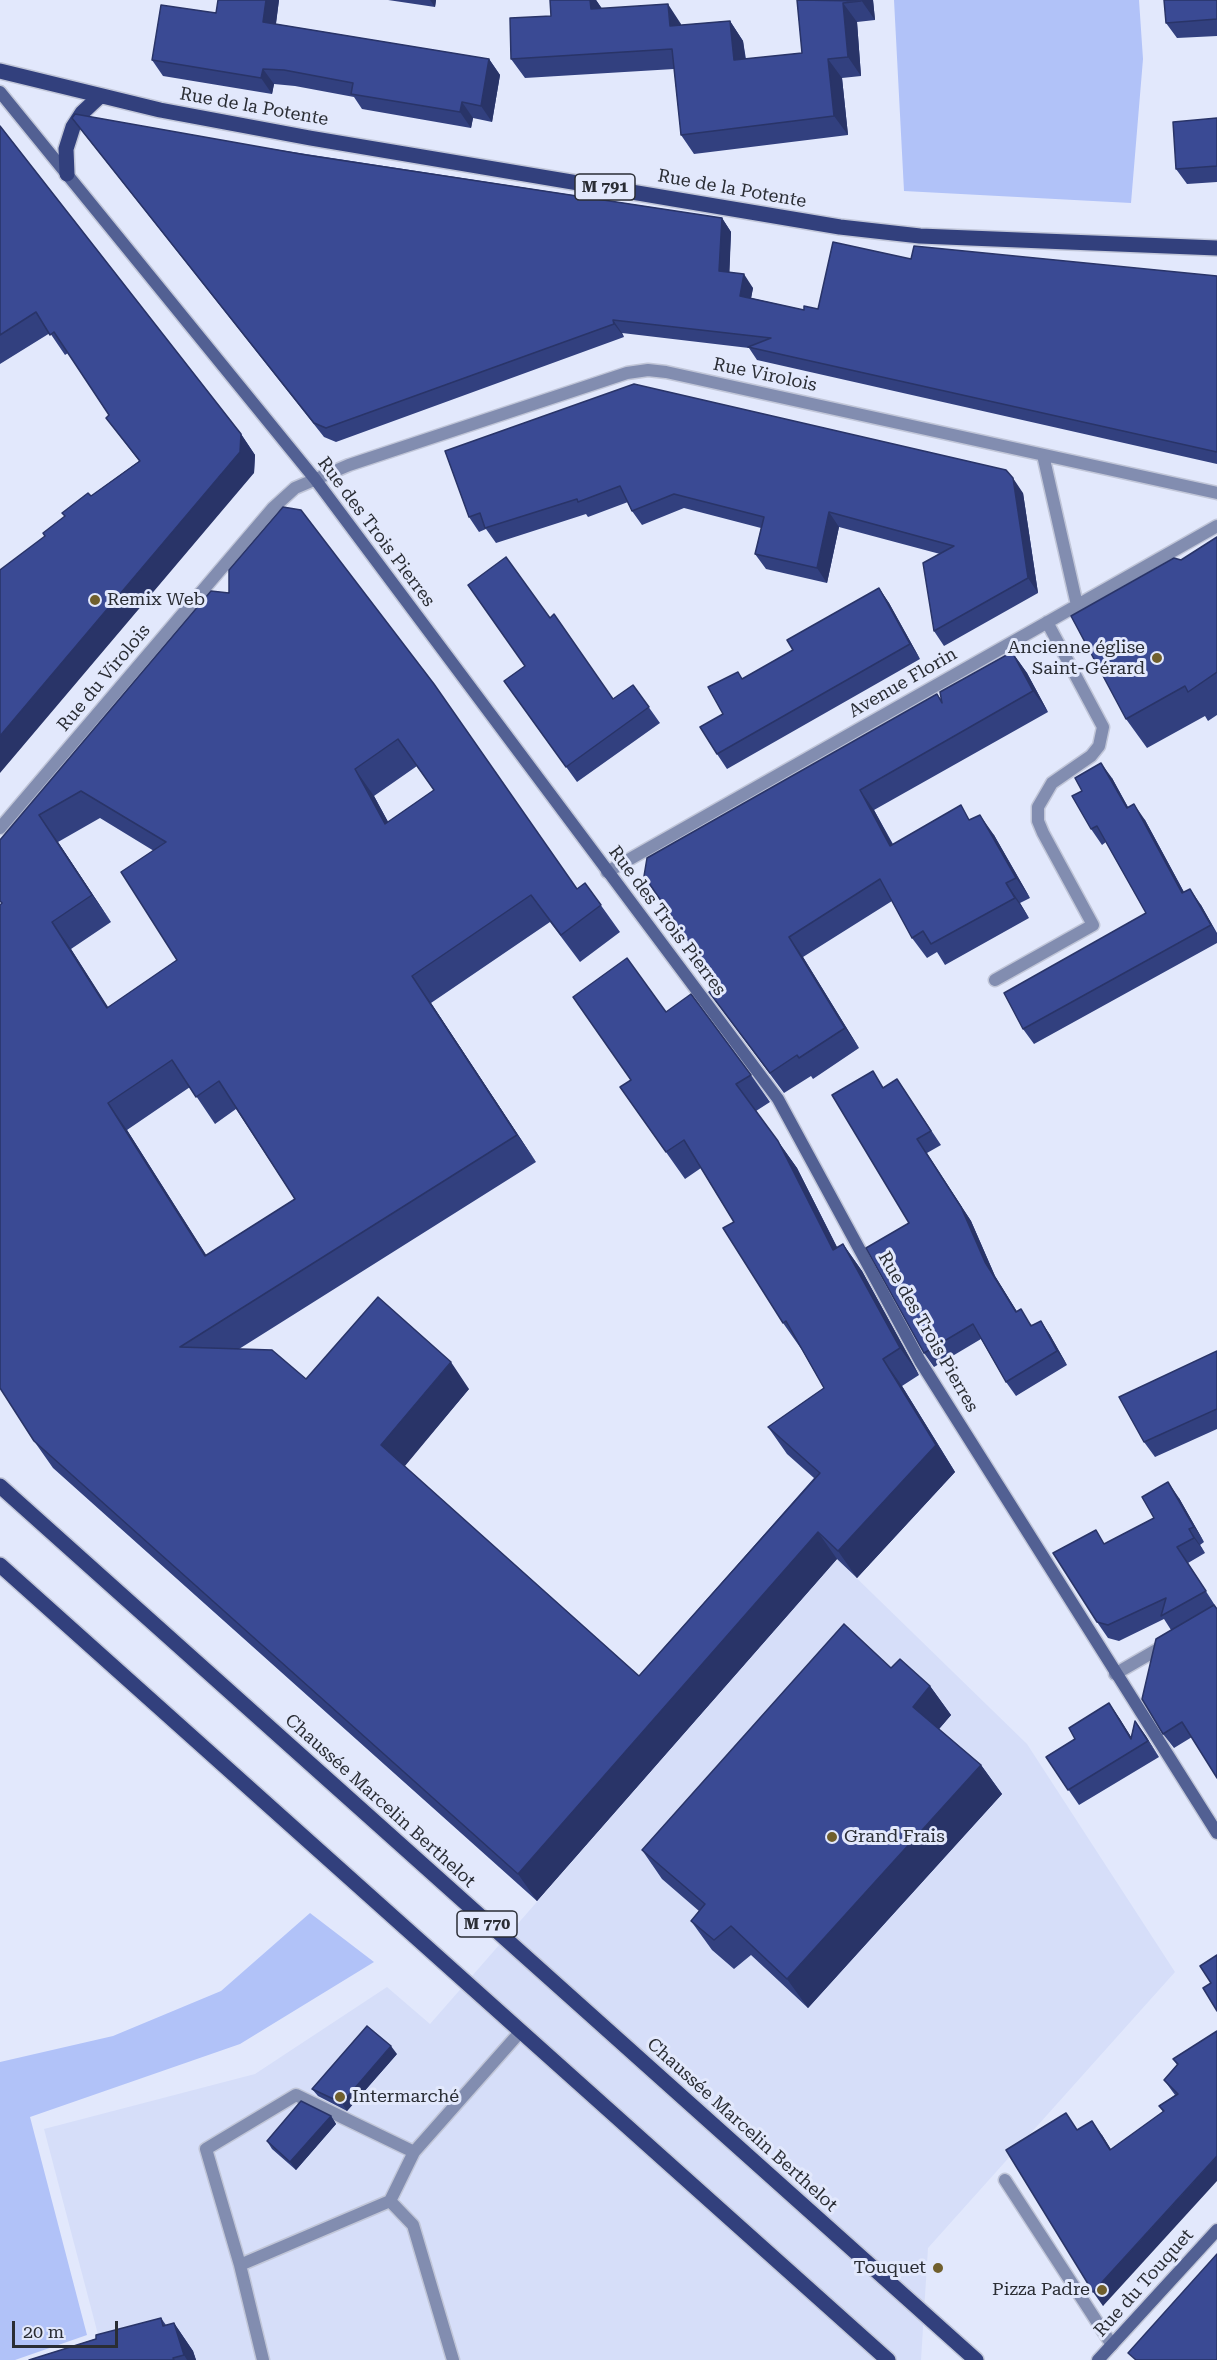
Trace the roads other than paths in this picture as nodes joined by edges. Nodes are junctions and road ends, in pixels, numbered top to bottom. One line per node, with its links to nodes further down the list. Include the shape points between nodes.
1 (0, 71): 3 (main road, Rue de la Potente / M 791)
2 (0, 92): 4 (street, Rue des Trois Pierres)
3 (100, 96): 4 (main road, via 73,127 66,149); 5 (main road, Rue de la Potente / M 791, via 310,138 882,233)
4 (67, 174): 7 (street, Rue des Trois Pierres)
5 (1217, 248)
6 (1044, 454): 7 (street, Rue Virolois, via 648,370 616,377); 8 (street, Rue Virolois); 10 (street)
7 (315, 479): 12 (street, Rue du Virolois, via 295,488 273,508); 13 (street, Rue des Trois Pierres)
8 (1217, 493)
9 (1217, 526): 10 (street, Avenue Florin)
10 (1077, 605): 11 (street, Avenue Florin)
11 (1047, 622): 13 (street, Avenue Florin); 14 (street, via 1103,727 1099,746 1091,756 1052,783 1038,807 1043,833 1093,925)
12 (0, 828)
13 (607, 872): 18 (street, Rue des Trois Pierres, via 778,1099 920,1361)
14 (995, 980)
15 (0, 1486): 30 (main road, Chaussée Marcelin Berthelot / M 770)
16 (0, 1565): 20 (main road)
17 (1176, 1638): 18 (street)
18 (1115, 1674): 19 (street, Rue des Trois Pierres)
19 (1217, 1833)
20 (521, 2031): 21 (street); 29 (main road)
21 (414, 2152): 23 (street); 25 (street, via 296,2095 206,2149)
22 (1005, 2180): 26 (street)
23 (390, 2201): 25 (street); 28 (street, via 412,2225)
24 (1217, 2230): 26 (street, Rue du Touquet)
25 (240, 2265): 27 (street)
26 (1113, 2344): 31 (street, Rue du Touquet)
27 (264, 2360)
28 (453, 2360)
29 (888, 2360)
30 (976, 2360)
31 (1098, 2360)

